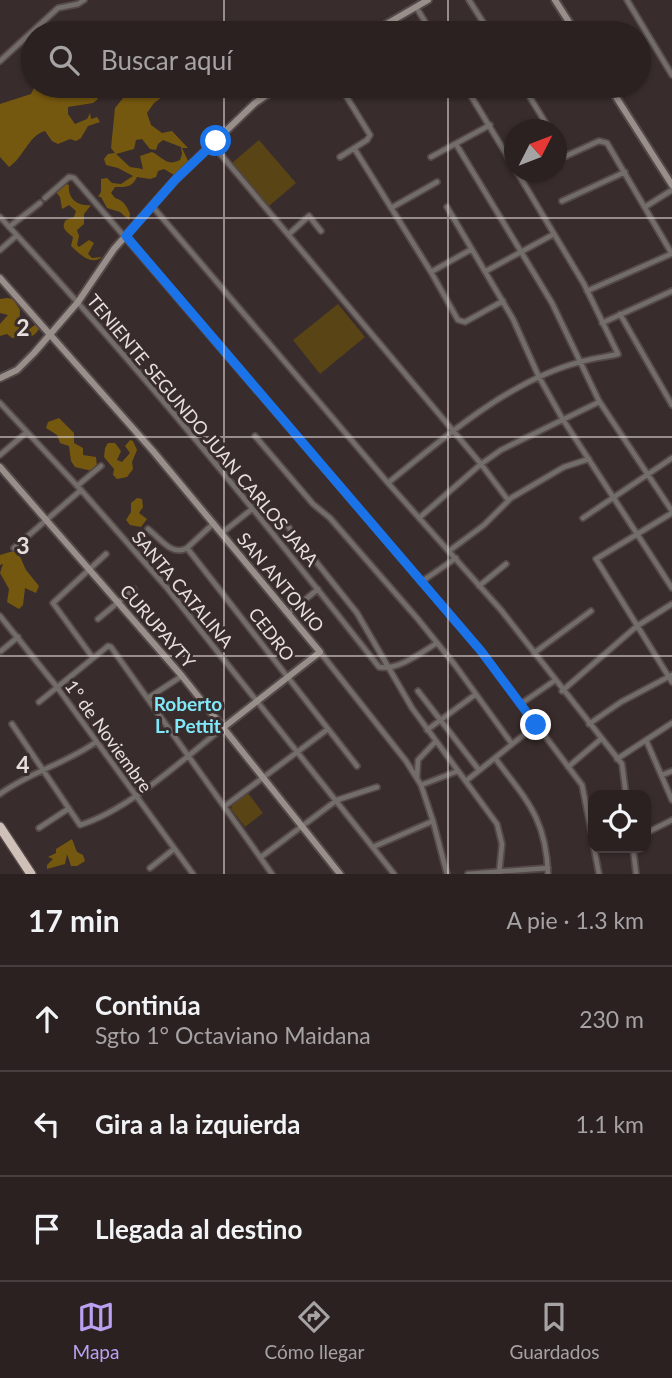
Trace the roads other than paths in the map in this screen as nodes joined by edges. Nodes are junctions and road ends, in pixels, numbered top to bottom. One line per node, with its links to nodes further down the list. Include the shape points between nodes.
1 (84, 0): 7 (street, via 58,8)
2 (428, 0): 6 (street)
3 (469, 0): 10 (street)
4 (555, 0): 11 (street)
5 (627, 0): 12 (street)
6 (416, 7): 8 (street); 9 (street)
7 (44, 21)
8 (392, 21)
9 (425, 21)
10 (483, 21)
11 (568, 21)
12 (639, 21)
13 (21, 41): 16 (street)
14 (651, 41): 18 (street)
15 (0, 49): 16 (street)
16 (6, 55): 17 (street)
17 (0, 61)
18 (672, 75)
19 (261, 98): 26 (street)
20 (347, 98): 28 (street, via 370,135)
21 (473, 98): 25 (street)
22 (530, 98): 24 (street)
23 (617, 98): 36 (street)
24 (543, 119)
25 (490, 125): 27 (street); 29 (street)
26 (212, 144): 41 (street); 48 (street)
27 (456, 144): 32 (street); 54 (street)
28 (354, 148): 30 (street); 44 (street)
29 (504, 149)
30 (340, 156)
31 (567, 156): 33 (street, via 603,141)
32 (432, 157)
33 (625, 172): 39 (street); 43 (street)
34 (437, 182): 44 (street)
35 (524, 182): 49 (street)
36 (672, 185)
37 (672, 190): 43 (street)
38 (46, 198): 51 (street, via 69,177 74,178)
39 (562, 201)
40 (40, 203): 46 (street)
41 (153, 207): 51 (street); 83 (street)
42 (447, 207): 52 (street)
43 (645, 207): 55 (street)
44 (391, 208): 57 (street)
45 (0, 217): 46 (street, TENIENTE SEGUNDO JUAN CARLOS JARA)
46 (9, 227): 50 (street, TENIENTE SEGUNDO JUAN CARLOS JARA)
47 (321, 231): 48 (street, via 309,216)
48 (289, 234): 73 (street)
49 (554, 234): 54 (street); 59 (street)
50 (16, 236): 53 (street); 62 (street, TENIENTE SEGUNDO JUAN CARLOS JARA)
51 (126, 236): 62 (street); 104 (street)
52 (472, 249): 56 (street); 57 (street)
53 (0, 250)
54 (521, 252): 56 (street); 66 (street, via 552,303)
55 (672, 254): 59 (street)
56 (486, 271): 61 (street)
57 (432, 272): 61 (street, via 461,322)
58 (0, 278): 65 (street, SAN ANTONIO)
59 (587, 291): 64 (street)
60 (672, 291): 63 (street)
61 (503, 301): 67 (street)
62 (78, 302): 65 (street); 87 (street, TENIENTE SEGUNDO JUAN CARLOS JARA)
63 (621, 314): 64 (street); 71 (street)
64 (602, 323): 66 (street, via 618,354)
65 (49, 334): 68 (street, via 23,365); 92 (street, SAN ANTONIO)
66 (579, 362): 67 (street); 69 (street)
67 (539, 377): 72 (street); 73 (street)
68 (0, 378)
69 (599, 401): 72 (street); 82 (street)
70 (0, 403): 74 (street, SANTA CATALINA)
71 (672, 405)
72 (562, 418): 78 (street); 79 (street)
73 (452, 430): 79 (street); 83 (street)
74 (27, 432): 76 (street); 84 (street, SANTA CATALINA)
75 (255, 436): 117 (street)
76 (0, 455)
77 (672, 458): 82 (street)
78 (589, 459): 85 (street); 86 (street, via 564,467)
79 (481, 464): 86 (street); 91 (street)
80 (100, 466): 84 (street)
81 (0, 467): 90 (street, CURUPAYTY)
82 (648, 473): 85 (street); 88 (street)
83 (388, 483): 91 (street)
84 (79, 488): 90 (street); 132 (street, SANTA CATALINA)
85 (614, 496): 89 (street); 96 (street)
86 (508, 500): 99 (street)
87 (252, 509): 95 (street); 107 (street, TENIENTE SEGUNDO JUAN CARLOS JARA)
88 (672, 512): 96 (street)
89 (583, 518)
90 (47, 519): 97 (street); 103 (street, CURUPAYTY)
91 (419, 519): 99 (street)
92 (214, 523): 95 (street, SAN ANTONIO); 98 (street)
93 (286, 524): 122 (street, via 357,613)
94 (148, 529): 98 (street, via 174,551)
95 (222, 533): 112 (street, SAN ANTONIO)
96 (637, 534): 108 (street); 115 (street, via 596,559)
97 (14, 548)
98 (187, 548): 124 (street, CEDRO)
99 (449, 551): 101 (street)
100 (106, 554): 103 (street)
101 (456, 558): 104 (street); 105 (street)
102 (506, 564): 105 (street)
103 (90, 569): 109 (street, CURUPAYTY); 121 (street, via 53,605)
104 (421, 582): 134 (street)
105 (480, 586): 120 (street)
106 (134, 589): 109 (street)
107 (318, 589): 112 (street); 122 (street, TENIENTE SEGUNDO JUAN CARLOS JARA, via 379,667)
108 (672, 589)
109 (119, 602): 114 (street); 123 (street, CURUPAYTY)
110 (672, 604): 115 (street)
111 (591, 611): 120 (street)
112 (289, 612): 119 (street, SAN ANTONIO)
113 (0, 616): 116 (street, 1º de Noviembre)
114 (98, 619)
115 (637, 626): 125 (street); 129 (street)
116 (18, 637): 118 (street); 127 (street, 1º de Noviembre)
117 (437, 643): 122 (street); 130 (street)
118 (1, 650)
119 (320, 652): 124 (street); 160 (street, SAN ANTONIO)
120 (534, 653): 126 (street)
121 (93, 658): 127 (street); 131 (street, via 111,647)
122 (390, 667): 142 (street)
123 (182, 676): 131 (street); 140 (street, CURUPAYTY)
124 (288, 678): 132 (street); 141 (street, CEDRO)
125 (671, 678): 138 (street, via 621,702)
126 (554, 681): 129 (street); 134 (street)
127 (57, 687): 133 (street); 146 (street, 1º de Noviembre)
128 (418, 691): 135 (street)
129 (562, 691): 138 (street)
130 (476, 694): 135 (street); 147 (street)
131 (149, 698): 149 (street)
132 (258, 701): 140 (street); 148 (street, SANTA CATALINA)
133 (39, 702)
134 (522, 703): 139 (street)
135 (442, 719): 142 (street); 155 (street)
136 (672, 723): 144 (street)
137 (12, 724): 154 (street)
138 (589, 724): 143 (street)
139 (536, 725): 147 (street); 153 (street)
140 (224, 727): 149 (street); 158 (street, CURUPAYTY)
141 (328, 729): 148 (street); 152 (street, CEDRO)
142 (428, 730): 145 (street)
143 (601, 739): 151 (street); 153 (street)
144 (646, 740): 151 (street); 159 (street)
145 (436, 741): 156 (street); 160 (street, via 418,760)
146 (96, 742): 154 (street); 166 (street, 1º de Noviembre)
147 (512, 744): 150 (street)
148 (299, 751): 158 (street); 167 (street, SANTA CATALINA)
149 (188, 755): 166 (street); 169 (street)
150 (495, 758): 155 (street); 185 (street, via 541,825)
151 (617, 759): 164 (street, via 622,764)
152 (357, 766)
153 (568, 767): 171 (street, via 582,785)
154 (41, 769): 165 (street); 170 (street)
155 (480, 770): 161 (street)
156 (457, 771): 161 (street); 162 (street)
157 (672, 771): 159 (street)
158 (263, 775): 169 (street); 174 (street, CURUPAYTY)
159 (662, 775): 168 (street)
160 (417, 778): 162 (street, SAN ANTONIO)
161 (466, 781): 186 (street, via 501,835)
162 (421, 785): 173 (street, SAN ANTONIO)
163 (377, 788): 167 (street)
164 (625, 790)
165 (0, 794)
166 (134, 796): 170 (street, via 103,817 80,825); 180 (street, 1º de Noviembre)
167 (337, 800): 174 (street); 179 (street, SANTA CATALINA)
168 (672, 800)
169 (225, 806): 183 (street)
170 (68, 809): 176 (street)
171 (588, 814)
172 (672, 820): 177 (street)
173 (433, 821): 179 (street); 193 (street, SAN ANTONIO)
174 (303, 826): 183 (street); 191 (street, CURUPAYTY)
175 (0, 827): 187 (highway)
176 (39, 828)
177 (651, 830)
178 (0, 837): 187 (highway)
179 (373, 847): 192 (street, SANTA CATALINA)
180 (174, 849): 184 (street); 189 (street, 1º de Noviembre)
181 (595, 853): 195 (street)
182 (634, 853): 188 (street)
183 (261, 857): 190 (street)
184 (150, 867)
185 (548, 871): 186 (street)
186 (499, 872): 194 (street)
187 (27, 873)
188 (636, 873)
189 (193, 874)
190 (272, 874)
191 (340, 874)
192 (394, 874)
193 (447, 874)
194 (468, 874)
195 (598, 874)

